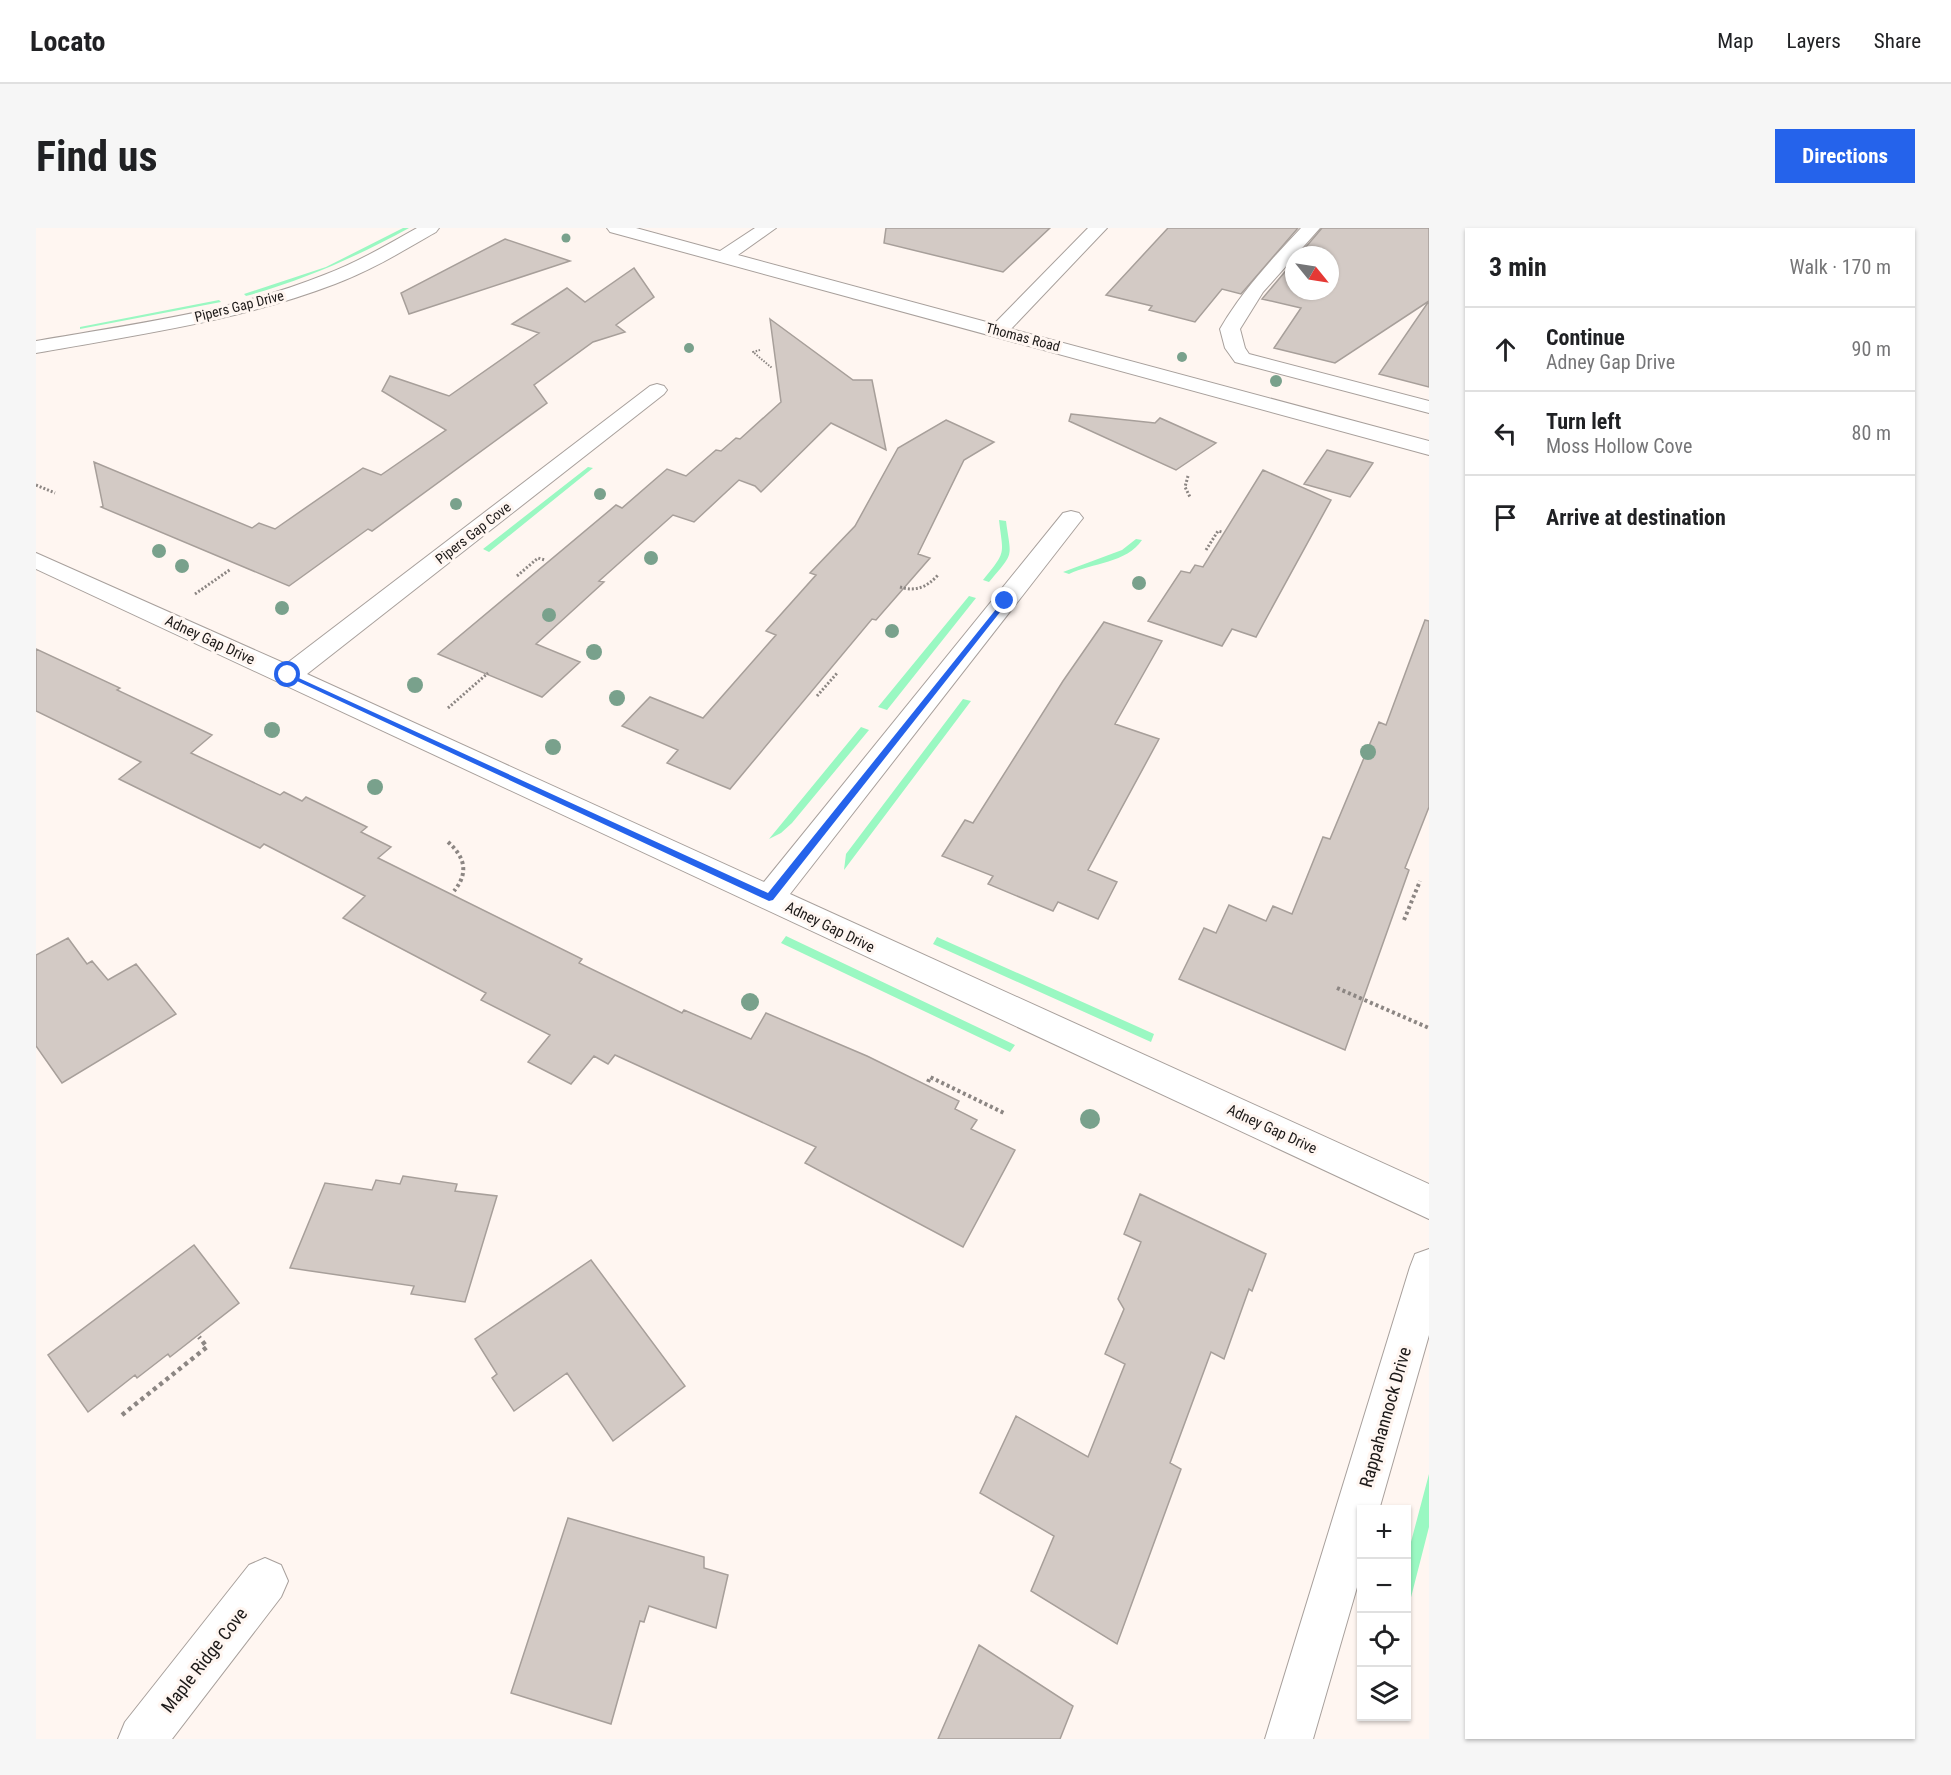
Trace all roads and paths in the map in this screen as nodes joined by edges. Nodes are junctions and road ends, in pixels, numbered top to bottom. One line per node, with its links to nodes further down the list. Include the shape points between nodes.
1 (430, 228): 8 (street, Pipers Gap Drive, via 351,271 273,298 194,318)
2 (616, 228): 6 (street, Thomas Road)
3 (767, 228): 6 (street)
4 (1098, 228): 7 (street)
5 (1311, 228): 10 (street, via 1240,309 1230,329)
6 (723, 257): 7 (street, Thomas Road)
7 (998, 331): 13 (street, Thomas Road)
8 (36, 347)
9 (760, 350): 11 (path, via 753,352)
10 (1242, 358): 13 (street); 14 (street)
11 (772, 368)
12 (657, 390): 32 (street, Pipers Gap Cove)
13 (1218, 390): 15 (street, Thomas Road)
14 (1429, 407)
15 (1429, 448)
16 (1188, 475): 19 (path, via 1185,487)
17 (36, 485): 18 (path)
18 (56, 493)
19 (1190, 497)
20 (1071, 519): 38 (street)
21 (1222, 532): 22 (path, via 1218,531)
22 (1206, 550)
23 (36, 560): 32 (street, Adney Gap Drive)
24 (545, 560): 26 (path, via 538,558)
25 (231, 569): 29 (path)
26 (517, 576)
27 (938, 576): 28 (path, via 927,587)
28 (900, 587)
29 (191, 596)
30 (838, 672): 33 (path)
31 (488, 673): 34 (path)
32 (288, 675): 38 (street, Adney Gap Drive)
33 (817, 696)
34 (445, 710)
35 (448, 842): 37 (path, via 463,855 464,877)
36 (1420, 881): 39 (path)
37 (454, 891)
38 (769, 897): 44 (street, Adney Gap Drive)
39 (1404, 920)
40 (1337, 988): 41 (path)
41 (1429, 1028)
42 (928, 1082): 43 (path, via 930,1077)
43 (1006, 1114)
44 (1429, 1202)
45 (1429, 1267): 50 (street, Rappahannock Drive)
46 (199, 1337): 47 (path, via 207,1347)
47 (122, 1415)
48 (265, 1581): 49 (street, Maple Ridge Cove)
49 (142, 1739)
50 (1289, 1739)

